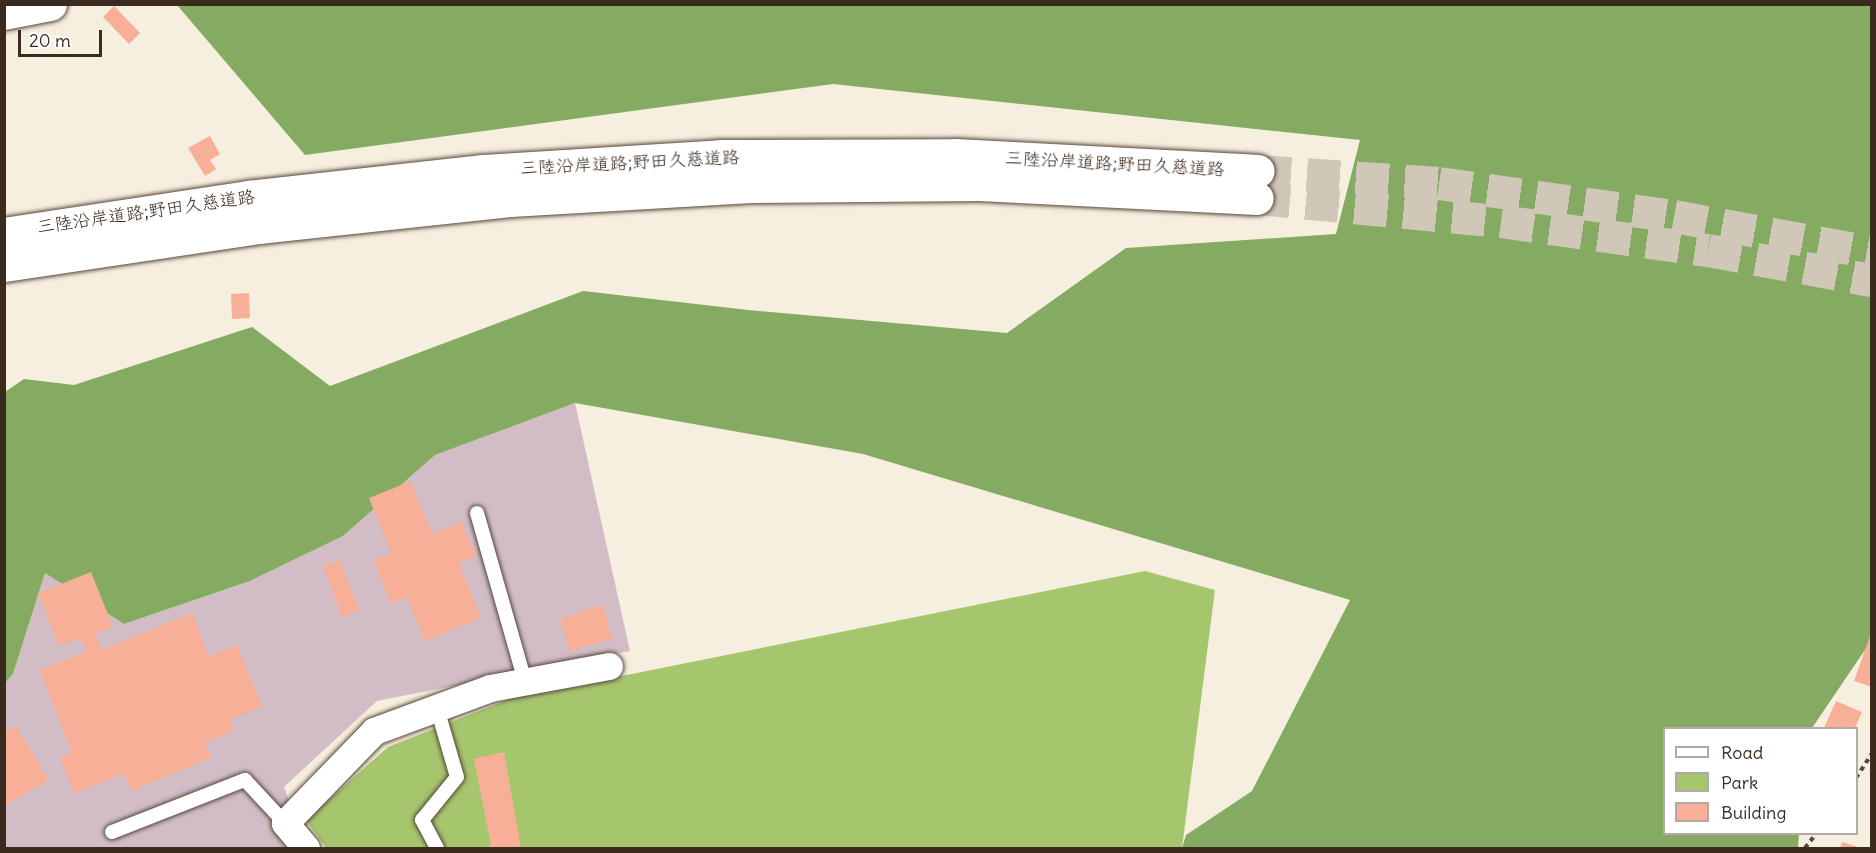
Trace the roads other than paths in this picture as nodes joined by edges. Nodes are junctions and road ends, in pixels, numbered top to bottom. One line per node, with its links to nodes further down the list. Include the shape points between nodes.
1 (50, 4): 2 (main road)
2 (4, 13)
3 (4, 234): 4 (main road, 三陸沿岸道路;野田久慈道路, via 260,195 484,171 720,156 955,155 1258,185 742,187 487,202 258,227)
4 (4, 265)
5 (477, 513): 7 (lane)
6 (609, 666): 7 (street)
7 (525, 682): 8 (street, via 490,688)
8 (437, 708): 9 (street, via 374,731); 12 (lane, via 457,777 422,820)
9 (285, 823): 10 (lane, via 245,780); 11 (street)
10 (112, 831)
11 (306, 849)
12 (437, 849)

